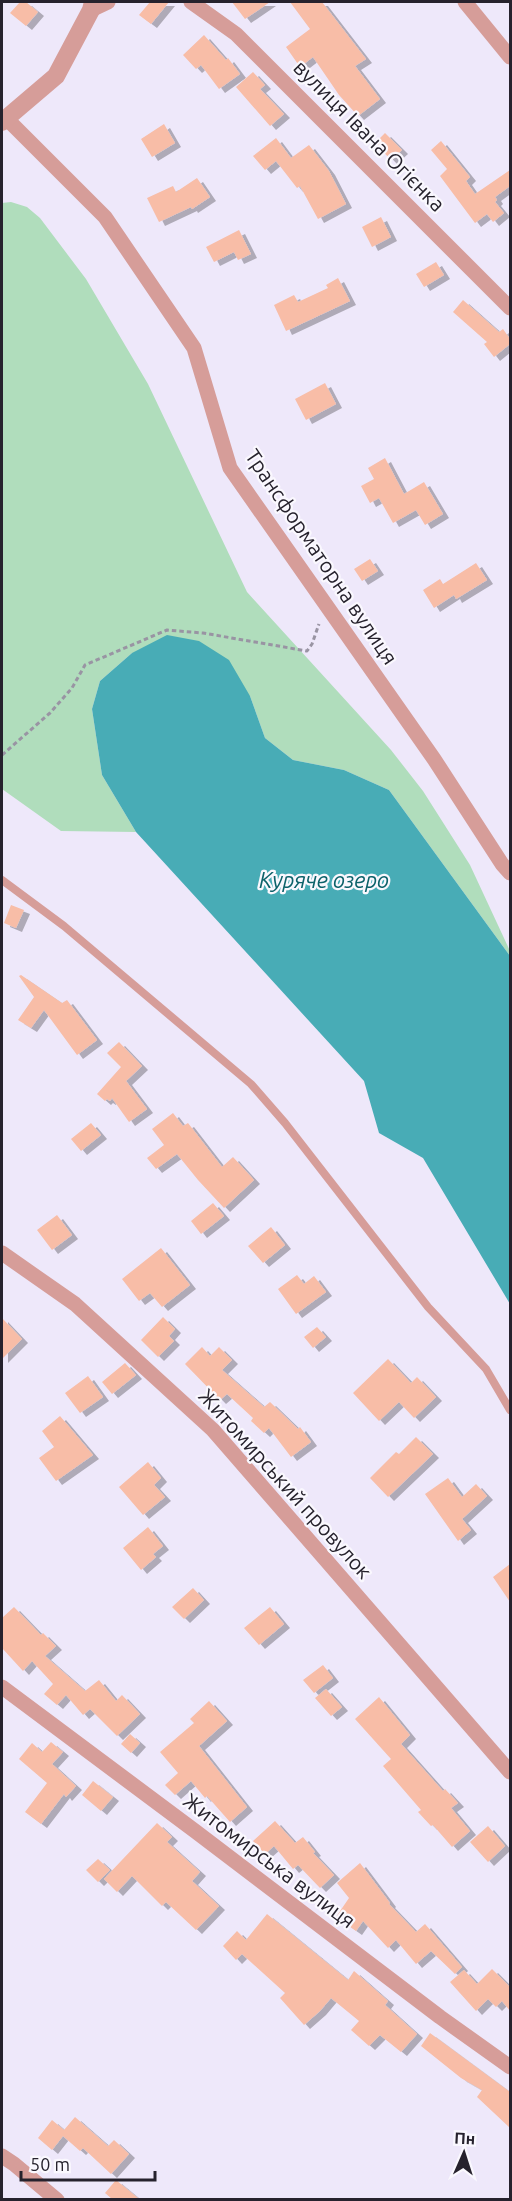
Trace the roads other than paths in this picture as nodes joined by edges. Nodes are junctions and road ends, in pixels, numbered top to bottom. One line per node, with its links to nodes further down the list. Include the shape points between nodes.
1 (108, 2): 4 (street)
2 (191, 2): 7 (street, вулиця Івана Огієнка, via 236,34)
3 (465, 2): 5 (street)
4 (92, 6): 6 (street, via 56,76)
5 (510, 57)
6 (4, 120): 8 (street, Трансформаторна вулиця, via 105,216 194,348 230,468)
7 (510, 308)
8 (510, 873)
9 (2, 880): 11 (lane, via 64,926 251,1084 428,1307 486,1369)
10 (2, 1253): 13 (street, Житомирський провулок, via 75,1304 213,1430)
11 (510, 1410)
12 (2, 1688): 14 (street, Житомирська вулиця)
13 (510, 1772)
14 (510, 2067)
15 (2, 2156): 16 (street)
16 (57, 2199)

